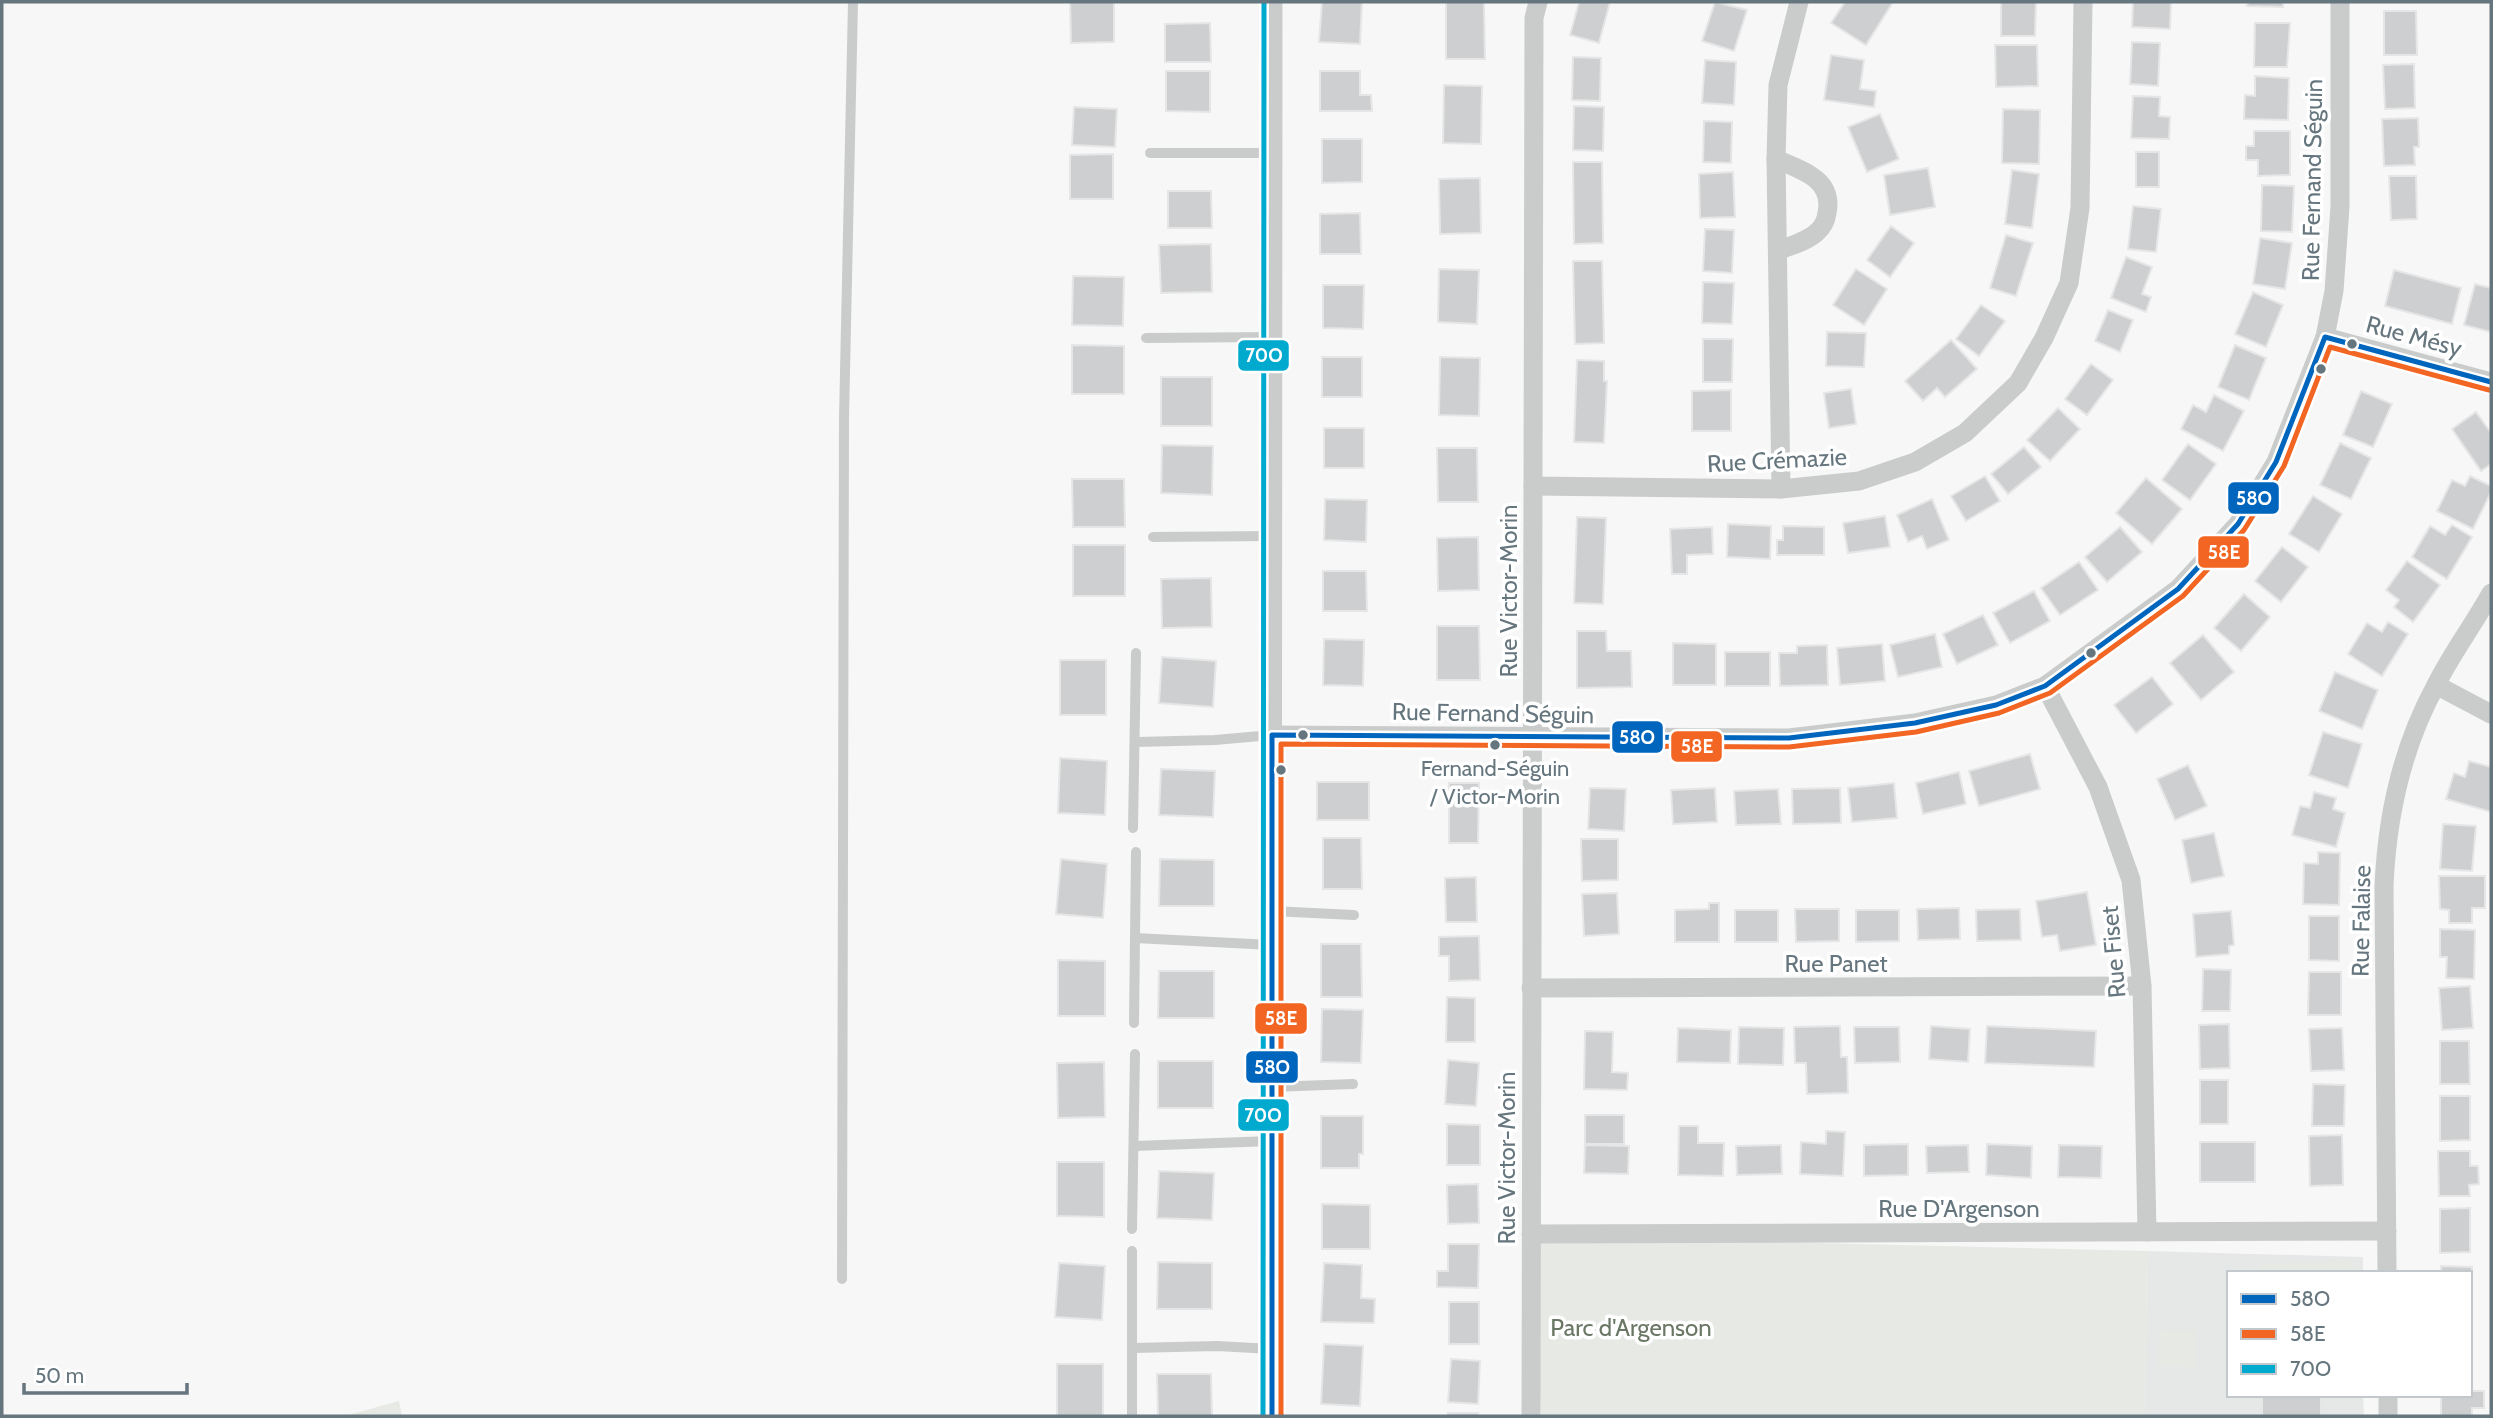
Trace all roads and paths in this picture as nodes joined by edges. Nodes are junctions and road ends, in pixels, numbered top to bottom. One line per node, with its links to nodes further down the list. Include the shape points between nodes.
1 (853, 2): 47 (lane, via 844,418)
2 (1273, 2): 8 (street)
3 (1798, 2): 9 (street, via 1777,85)
4 (2082, 2): 16 (street, Rue Crémazie, via 2080,208 2069,283 2045,338 2018,383 1965,433 1914,462 1859,481)
5 (2340, 2): 12 (street, Rue Fernand Séguin, via 2339,234)
6 (1536, 7): 15 (street, Rue Victor-Morin)
7 (1150, 153): 8 (lane)
8 (1273, 153): 11 (street)
9 (1776, 159): 10 (street); 10 (street, via 1810,174 1829,202 1826,221 1816,233)
10 (1778, 251): 16 (street)
11 (1272, 337): 13 (lane); 17 (street)
12 (2325, 337): 14 (street, Rue Mésy); 22 (street, Rue Fernand Séguin, via 2276,462 2238,524 2178,589)
13 (1146, 338)
14 (2491, 382)
15 (1533, 485): 16 (street, Rue Crémazie); 25 (street, Rue Victor-Morin)
16 (1781, 489)
17 (1272, 536): 18 (lane); 24 (street)
18 (1153, 537)
19 (2491, 593): 21 (street, Rue Falaise)
20 (1136, 653): 26 (lane)
21 (2436, 685): 23 (street); 42 (street, Rue Falaise, via 2404,760 2385,860)
22 (2045, 686): 25 (street, Rue Fernand Séguin, via 1996,705 1915,723 1789,738); 33 (street, Rue Fiset, via 2098,787 2131,880)
23 (2491, 714)
24 (1272, 735): 25 (street, Rue Fernand Séguin); 26 (lane); 29 (street)
25 (1532, 738): 34 (street, Rue Victor-Morin)
26 (1136, 742): 27 (lane)
27 (1133, 828)
28 (1136, 852): 31 (lane)
29 (1272, 911): 30 (lane); 32 (street)
30 (1354, 915)
31 (1135, 938): 32 (lane); 35 (lane)
32 (1272, 945): 38 (street)
33 (2142, 986): 34 (street, Rue Panet); 43 (street, Rue Fiset)
34 (1531, 988): 44 (street, Rue Victor-Morin)
35 (1135, 1023)
36 (1135, 1054): 40 (lane)
37 (1353, 1084): 38 (lane)
38 (1272, 1087): 39 (street)
39 (1272, 1141): 40 (lane); 49 (street)
40 (1134, 1146): 41 (lane)
41 (1132, 1229)
42 (2387, 1231): 43 (street, Rue D'Argenson); 46 (street, Rue Falaise)
43 (2147, 1232): 44 (street, Rue D'Argenson)
44 (1531, 1234): 53 (street, Rue Victor-Morin)
45 (1132, 1251): 48 (lane)
46 (2387, 1271)
47 (842, 1279)
48 (1133, 1348): 49 (lane); 51 (lane)
49 (1272, 1349): 52 (street)
50 (2388, 1397): 54 (street)
51 (1132, 1416)
52 (1272, 1416)
53 (1531, 1416)
54 (2388, 1416)

